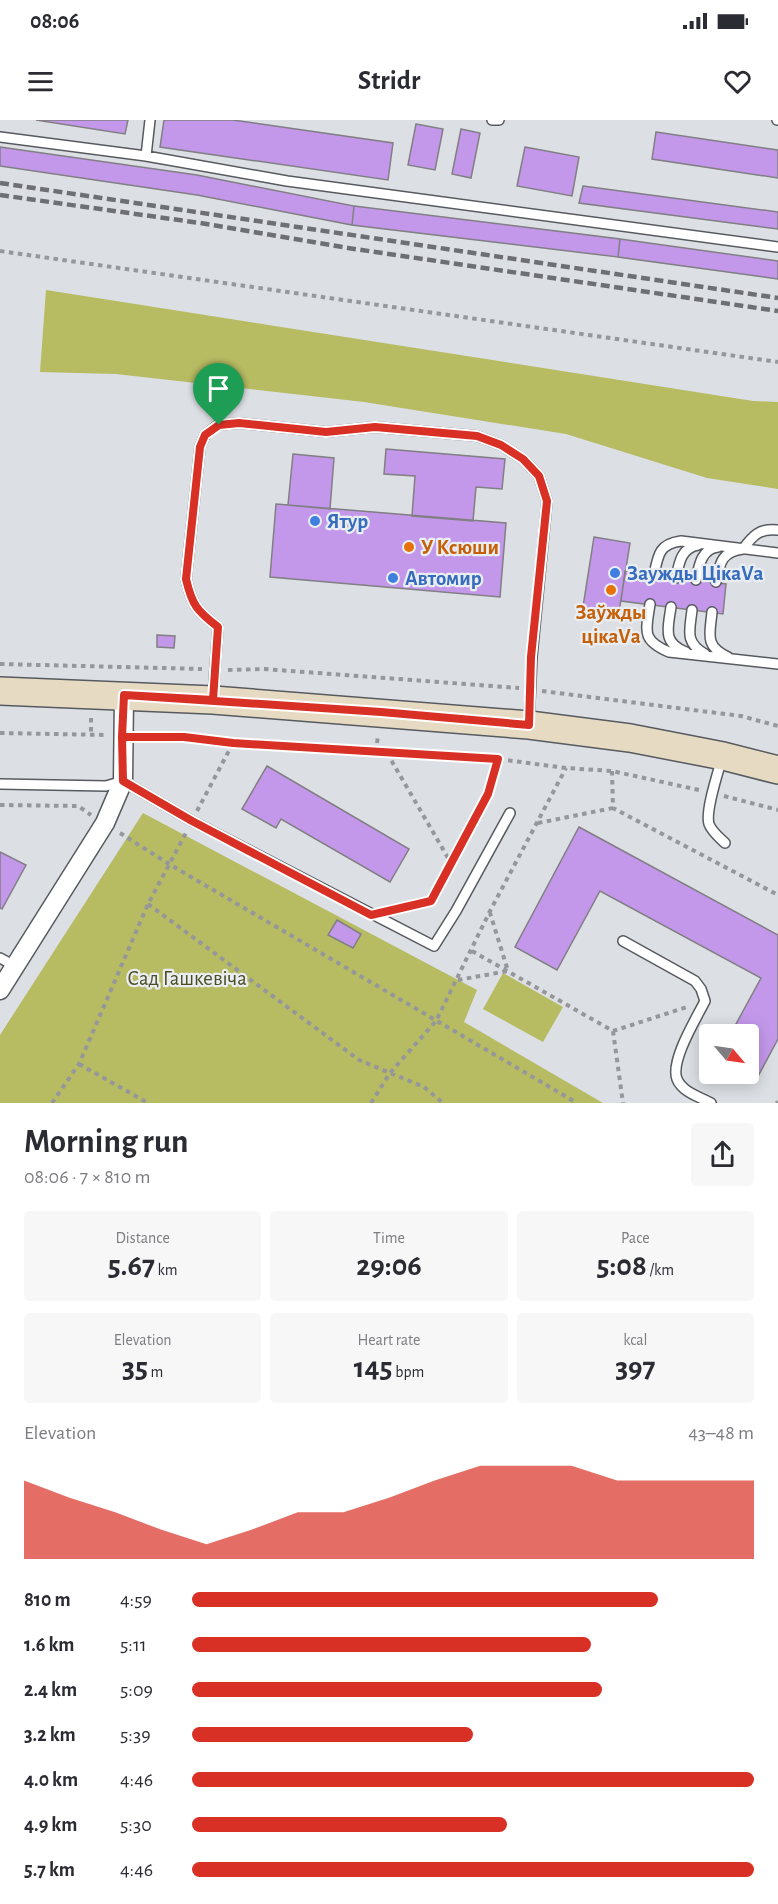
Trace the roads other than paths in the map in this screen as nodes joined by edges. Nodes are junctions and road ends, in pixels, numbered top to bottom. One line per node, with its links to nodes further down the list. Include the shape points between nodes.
1 (150, 120): 5 (lane)
2 (492, 120): 3 (lane)
3 (498, 120)
4 (0, 137): 5 (lane)
5 (146, 156): 6 (lane, via 287,181)
6 (778, 247)
7 (778, 530): 10 (lane, via 760,530)
8 (703, 544): 9 (lane); 12 (lane, via 671,542 658,556); 13 (lane, via 684,552)
9 (723, 546): 10 (lane); 14 (lane, via 704,555)
10 (743, 549): 11 (lane); 15 (lane, via 724,558)
11 (778, 554)
12 (654, 575)
13 (676, 578)
14 (696, 580)
15 (716, 582)
16 (650, 604): 20 (lane, via 645,633 649,640 669,652)
17 (671, 607): 20 (lane, via 667,636 671,643)
18 (692, 610): 21 (lane, via 689,638 703,653)
19 (712, 612): 22 (lane, via 709,640 713,647)
20 (692, 654): 21 (lane)
21 (713, 657): 22 (lane)
22 (733, 659): 23 (lane)
23 (778, 664)
24 (0, 691): 25 (street)
25 (124, 695): 26 (street); 30 (street)
26 (213, 700): 27 (street); 27 (lane, via 218,627 201,614 191,599 186,579 200,447 205,435 219,425 239,423 326,432 375,427 477,436 523,459 539,476 547,501 531,657)
27 (529, 725): 28 (street, via 630,738)
28 (723, 756): 29 (street); 33 (lane, via 712,792 709,823)
29 (778, 771)
30 (123, 781): 31 (lane, via 106,786); 32 (lane, via 434,946); 35 (street, via 105,823)
31 (0, 784)
32 (510, 813)
33 (725, 843)
34 (623, 941): 37 (lane, via 695,981 701,989 705,1001 675,1064 677,1080 686,1090)
35 (8, 962): 36 (street)
36 (0, 990)
37 (711, 1103)

